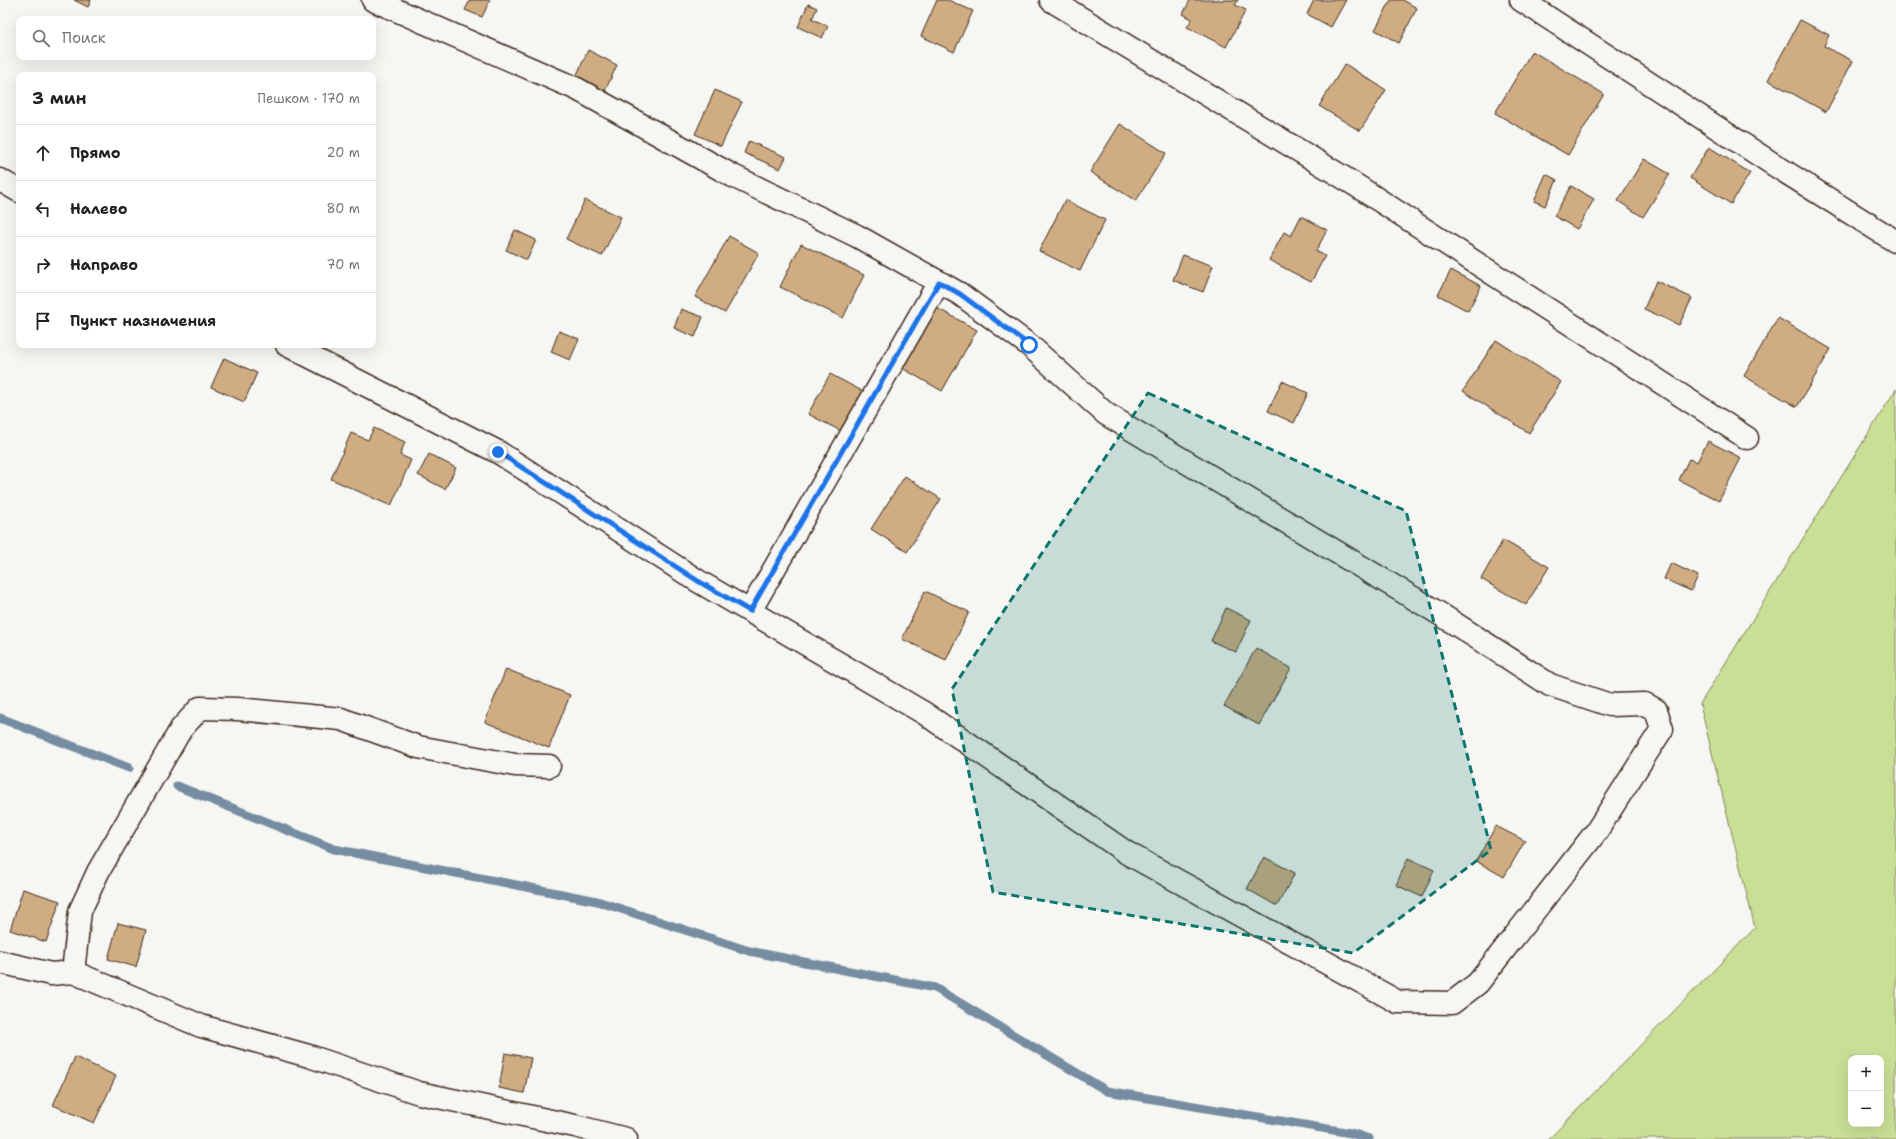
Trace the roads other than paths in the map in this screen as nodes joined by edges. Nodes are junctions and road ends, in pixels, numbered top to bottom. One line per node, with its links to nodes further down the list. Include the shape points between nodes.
1 (373, 0): 7 (street, via 577,89 733,176 857,236)
2 (1051, 0): 9 (street, via 1354,184)
3 (1521, 0): 6 (street)
4 (0, 180): 5 (street)
5 (16, 189)
6 (1895, 241)
7 (939, 282): 10 (street); 10 (street, via 960,294 1029,345 1113,418 1440,614 1550,685 1610,705 1645,704 1656,710 1662,729 1596,832 1478,983 1452,1003 1398,1002 1127,853 924,713)
8 (293, 348): 10 (street, via 498,452 698,581)
9 (1747, 438)
10 (750, 611)
11 (549, 766): 13 (street, via 515,765 418,747 341,719 200,708 181,729 92,885 80,911)
12 (0, 962): 13 (street, via 51,974)
13 (73, 972): 14 (street, via 201,1026 309,1056 419,1093)
14 (626, 1139)

